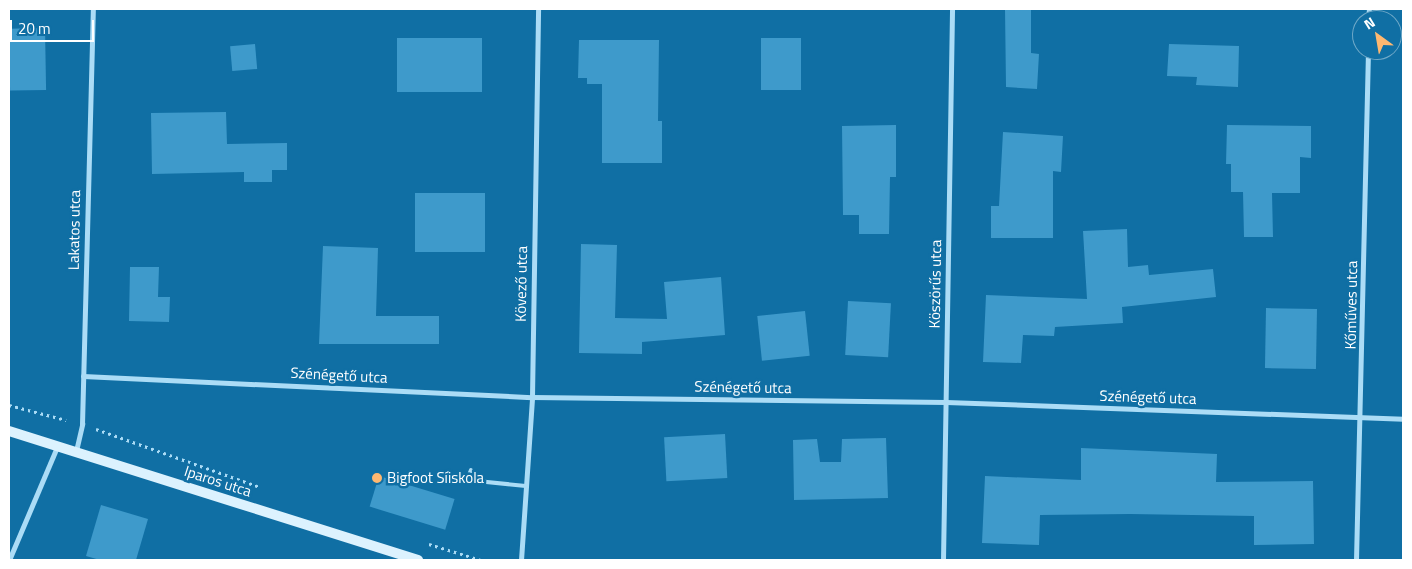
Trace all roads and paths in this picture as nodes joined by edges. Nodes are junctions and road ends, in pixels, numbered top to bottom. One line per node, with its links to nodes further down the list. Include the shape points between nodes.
1 (93, 9): 5 (street, Lakatos utca)
2 (538, 9): 6 (street, Kövező utca)
3 (952, 9): 7 (street, Köszörűs utca)
4 (1368, 60): 9 (street, Kőműves utca)
5 (83, 376): 6 (street, Szénégető utca); 11 (street, Lakatos utca)
6 (532, 397): 7 (street, Szénégető utca); 16 (street, Kövező utca)
7 (946, 402): 9 (street, Szénégető utca); 23 (street, Köszörűs utca)
8 (9, 405): 11 (path)
9 (1361, 419): 10 (street, Szénégető utca); 24 (street, Kőműves utca)
10 (1403, 419)
11 (82, 424): 14 (street, Lakatos utca); 17 (path)
12 (9, 432): 13 (street, Iparos utca)
13 (57, 447): 14 (street, Iparos utca); 19 (street)
14 (76, 451): 20 (street, Iparos utca)
15 (470, 470): 16 (lane, via 468,480)
16 (526, 486): 22 (street, Kövező utca)
17 (269, 491)
18 (426, 543): 21 (path)
19 (9, 560)
20 (418, 560)
21 (481, 560)
22 (521, 560)
23 (943, 560)
24 (1356, 560)

